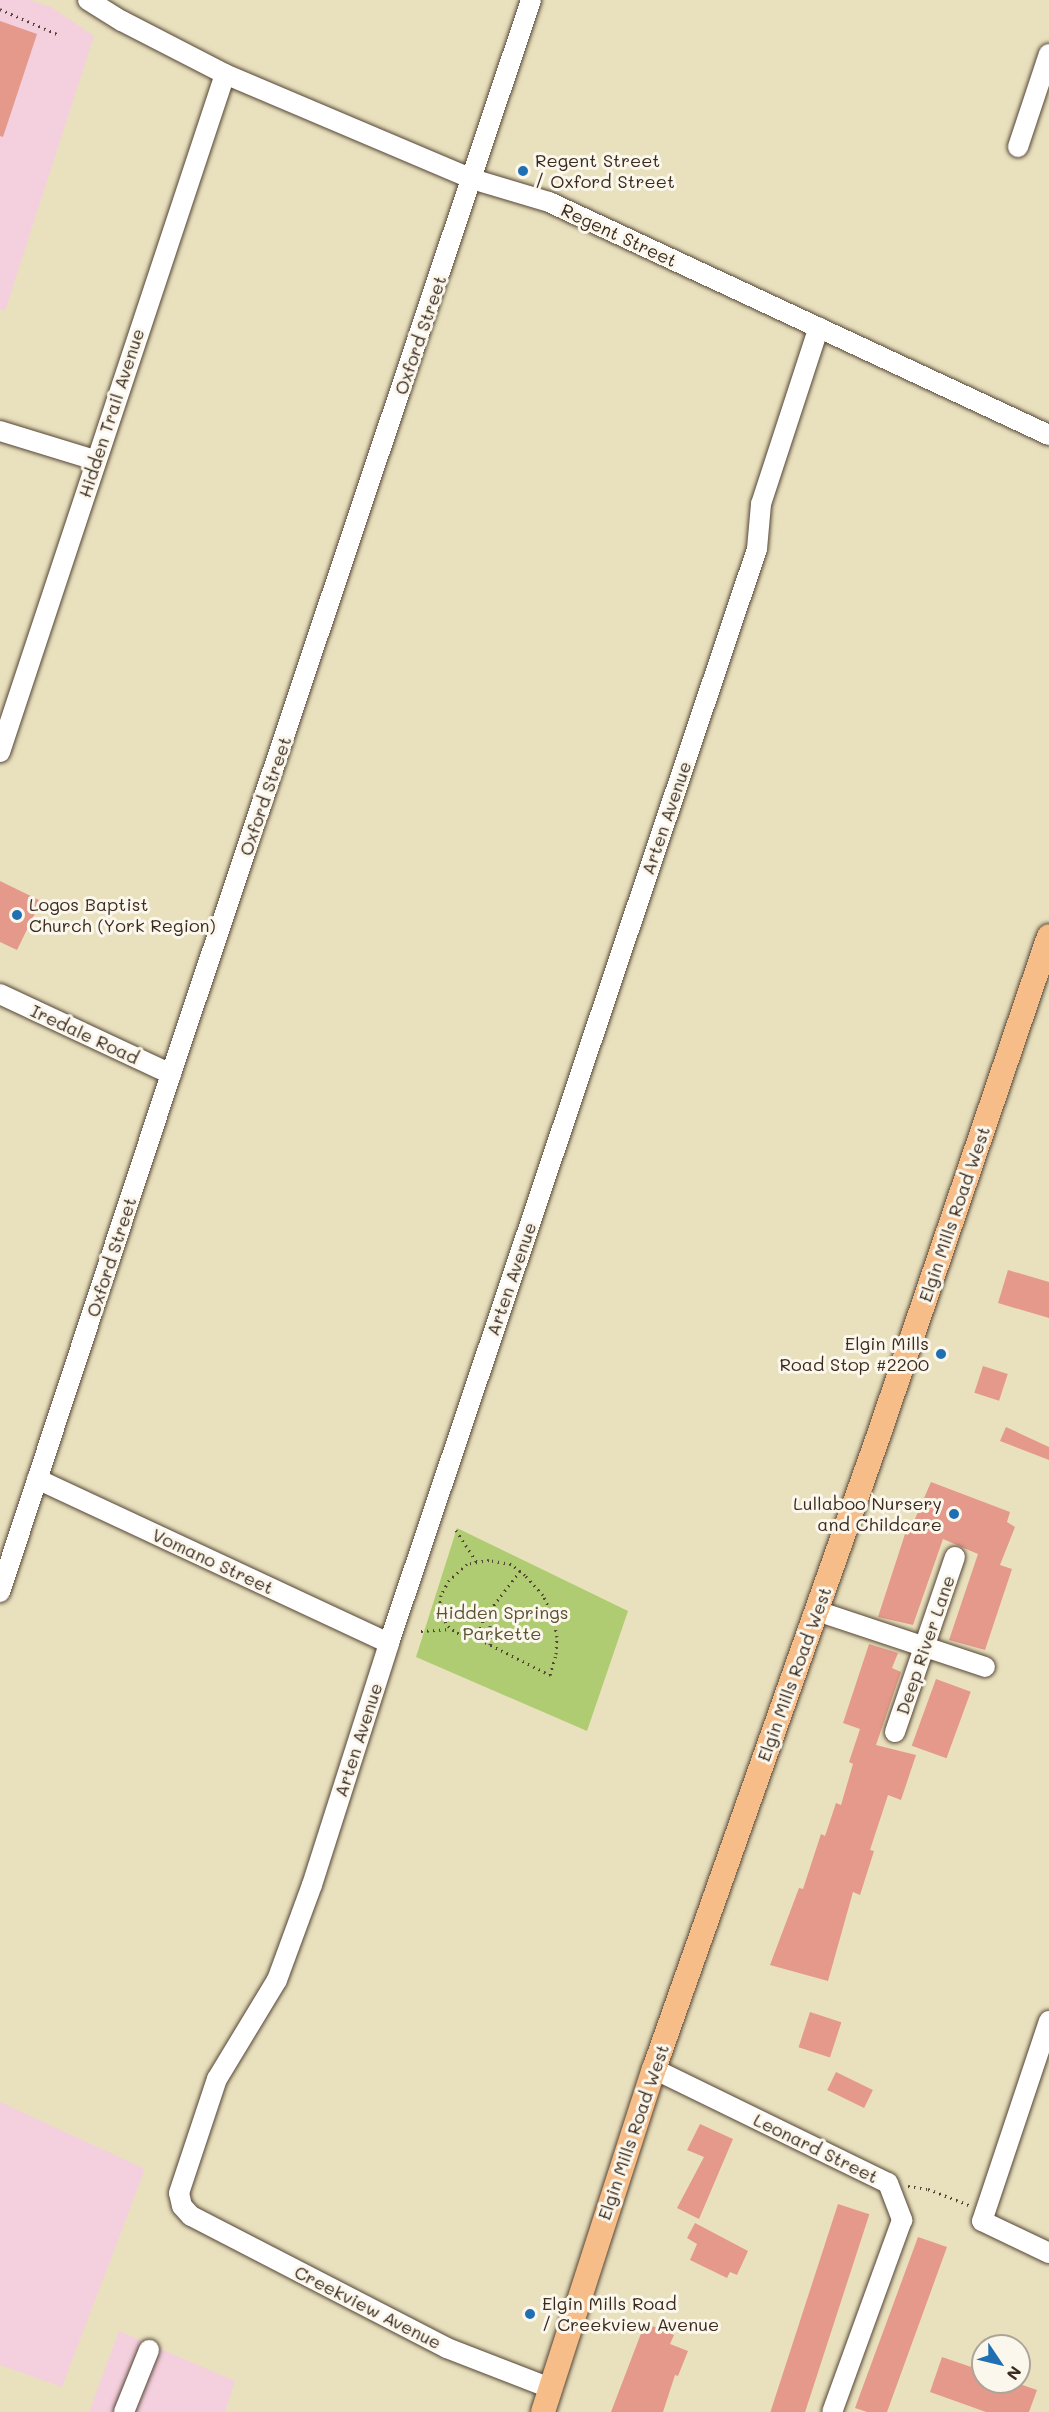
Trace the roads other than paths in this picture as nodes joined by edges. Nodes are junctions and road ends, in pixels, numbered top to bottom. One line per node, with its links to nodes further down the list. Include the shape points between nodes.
1 (88, 0): 4 (street, Regent Street)
2 (531, 0): 6 (street, Oxford Street)
3 (1049, 54): 5 (street)
4 (225, 74): 6 (street, Regent Street); 10 (street, Hidden Trail Avenue)
5 (1018, 147)
6 (472, 179): 7 (street, Regent Street, via 549,202); 14 (street, Oxford Street)
7 (819, 327): 9 (street, Regent Street); 19 (street, Arten Avenue, via 760,504 757,549)
8 (0, 431): 10 (street)
9 (1049, 435)
10 (95, 460): 11 (street, Hidden Trail Avenue)
11 (0, 752)
12 (1049, 936): 18 (main road, Elgin Mills Road West)
13 (0, 994): 14 (street, Iredale Road)
14 (171, 1074): 15 (street, Oxford Street)
15 (38, 1479): 17 (street, Oxford Street); 19 (street, Vomano Street)
16 (955, 1557): 20 (street, Deep River Lane)
17 (0, 1592)
18 (817, 1611): 20 (street); 24 (main road, Elgin Mills Road West)
19 (389, 1643): 25 (street, Arten Avenue, via 312,1885 277,1980 216,2079 179,2193 182,2206)
20 (923, 1646): 21 (street); 22 (street, Deep River Lane)
21 (985, 1667)
22 (895, 1732)
23 (1049, 2021): 26 (street, via 982,2221)
24 (654, 2070): 28 (main road, Elgin Mills Road West); 31 (street, Leonard Street, via 888,2183 902,2220)
25 (191, 2216): 28 (street, Creekview Avenue, via 447,2348)
26 (1049, 2253)
27 (148, 2350): 29 (street)
28 (550, 2388): 30 (main road, Elgin Mills Road West)
29 (124, 2412)
30 (543, 2412)
31 (832, 2412)

